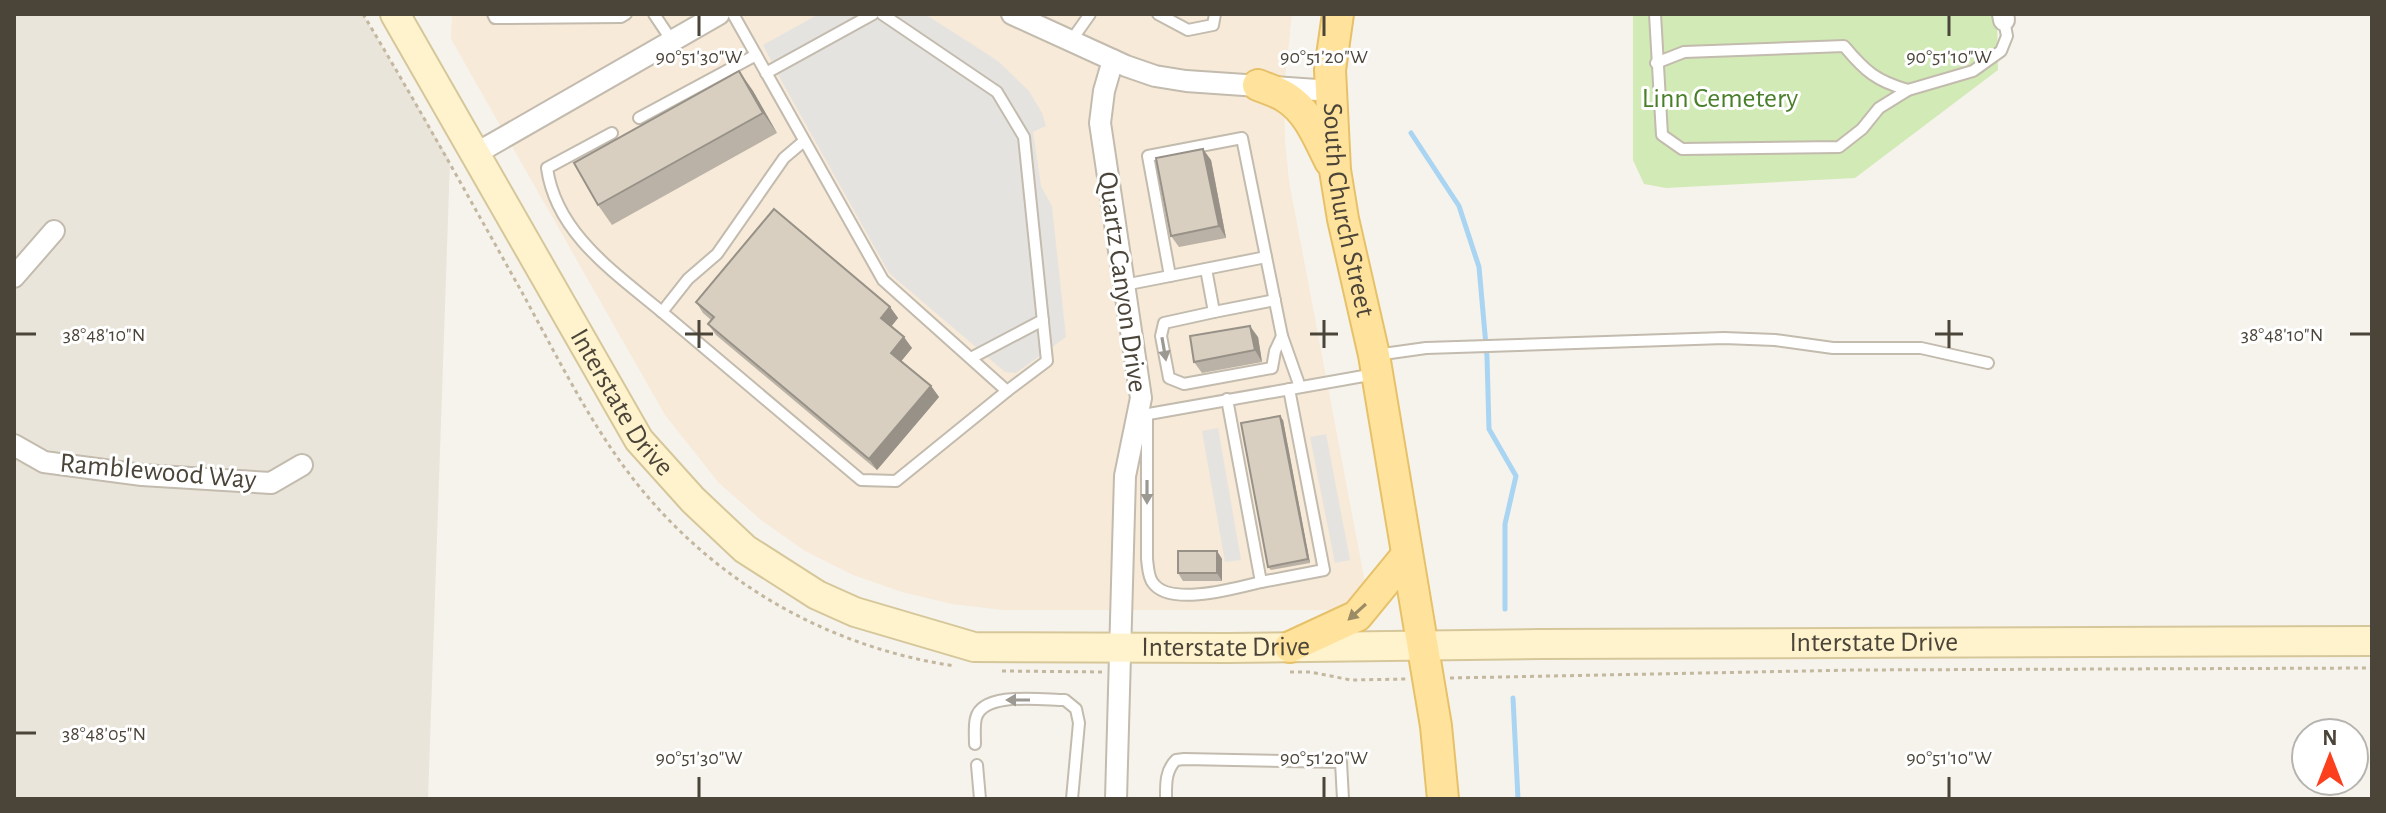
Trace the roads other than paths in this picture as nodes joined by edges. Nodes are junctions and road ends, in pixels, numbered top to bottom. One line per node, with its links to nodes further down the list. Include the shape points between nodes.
1 (395, 14): 28 (main road, Interstate Drive)
2 (493, 14): 3 (lane)
3 (626, 14)
4 (654, 14): 16 (lane)
5 (719, 14): 16 (street)
6 (733, 14): 18 (lane)
7 (873, 14): 21 (lane)
8 (882, 14): 39 (lane, via 997,92 1024,137)
9 (1012, 14): 17 (street)
10 (1090, 14): 17 (lane)
11 (1158, 14): 12 (lane, via 1188,30 1213,25)
12 (1215, 14)
13 (1338, 14): 24 (main road, South Church Street)
14 (1655, 14): 20 (lane)
15 (2004, 17): 23 (lane, via 2007,36 2001,51 1973,71)
16 (672, 41): 28 (street)
17 (1071, 41): 19 (street)
18 (756, 55): 21 (lane); 25 (lane)
19 (1113, 60): 22 (street, via 1171,79); 35 (street, Quartz Canyon Drive, via 1100,123)
20 (1656, 63): 23 (lane, via 1684,52 1844,46 1867,72); 23 (lane, via 1662,135 1682,149 1839,147 1879,108)
21 (766, 73): 27 (lane)
22 (1258, 85): 24 (street); 29 (main road, via 1287,97 1300,110)
23 (1908, 90)
24 (1332, 91): 29 (main road, South Church Street)
25 (639, 118)
26 (612, 133): 37 (lane, via 547,168 550,189 574,233)
27 (804, 141): 37 (lane, via 784,158 717,254); 41 (lane, via 883,280)
28 (475, 154): 55 (main road, Interstate Drive, via 639,440 745,549 817,595 855,612 974,647)
29 (1335, 170): 43 (main road, South Church Street)
30 (54, 231): 34 (street)
31 (1266, 257): 32 (lane); 33 (lane, via 1242,138 1148,156); 36 (lane)
32 (1206, 269): 33 (lane); 38 (lane)
33 (1170, 276): 35 (lane)
34 (14, 277)
35 (1124, 285): 47 (street, Quartz Canyon Drive)
36 (1275, 300): 38 (lane); 40 (lane)
37 (662, 312): 45 (lane, via 861,480 896,481)
38 (1214, 312): 40 (lane, one-way to 40, via 1164,323 1161,336 1169,378 1184,384 1272,368)
39 (1043, 320): 41 (lane); 45 (lane, via 1047,361)
40 (1282, 336): 44 (lane)
41 (971, 358): 45 (lane)
42 (1988, 363): 43 (lane, via 1921,348 1833,348 1724,338 1426,348)
43 (1376, 364): 44 (lane); 50 (main road, South Church Street)
44 (1294, 388): 46 (lane); 51 (lane, via 1324,570)
45 (1007, 391)
46 (1227, 399): 47 (lane); 51 (lane)
47 (1142, 415): 51 (lane, one-way to 51, via 1151,581 1164,593 1181,594); 55 (street, Quartz Canyon Drive, via 1125,476)
48 (14, 445): 49 (street, Ramblewood Way, via 44,462 142,475 271,483)
49 (302, 465)
50 (1407, 555): 53 (main road, South Church Street); 54 (main road, one-way to 54, via 1357,616)
51 (1261, 582)
52 (2372, 641): 53 (main road, Interstate Drive)
53 (1423, 645): 54 (main road, Interstate Drive); 63 (main road, South Church Street)
54 (1285, 659): 55 (main road, Interstate Drive)
55 (1120, 660): 60 (street, Quartz Canyon Drive)
56 (975, 744): 59 (lane, one-way to 56, via 1079,723 1076,709 1065,700 994,700 975,718)
57 (977, 765): 58 (lane)
58 (980, 799)
59 (1072, 799)
60 (1116, 799)
61 (1166, 799): 62 (lane, via 1167,777 1176,760 1341,762)
62 (1343, 799)
63 (1443, 799)

